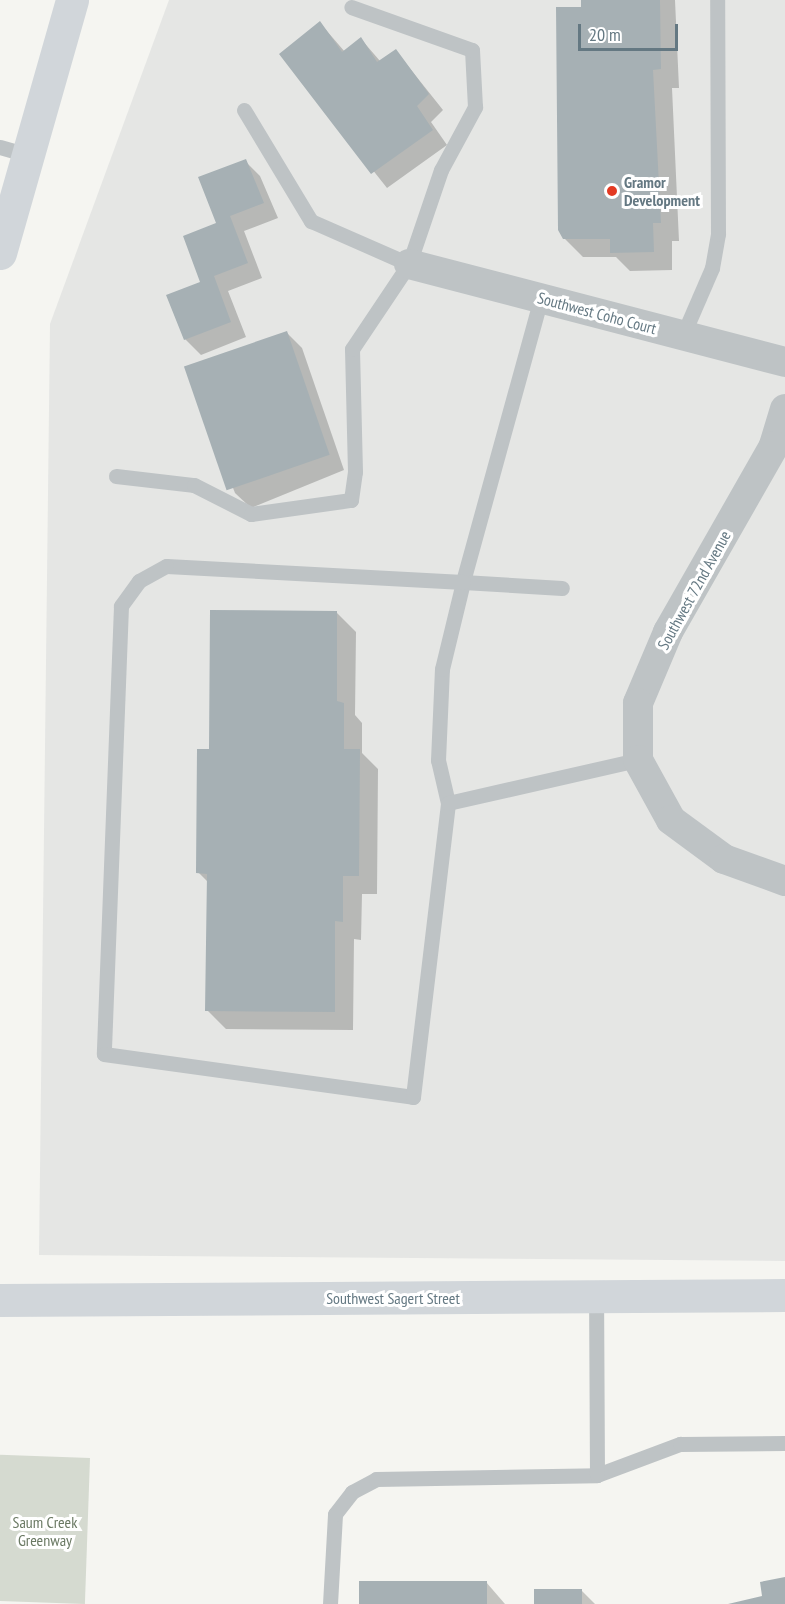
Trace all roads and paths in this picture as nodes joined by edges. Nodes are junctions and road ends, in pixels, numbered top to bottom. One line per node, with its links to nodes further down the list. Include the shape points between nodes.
1 (72, 0): 5 (main road)
2 (717, 0): 9 (lane, via 718,234 712,268)
3 (351, 7): 7 (lane, via 472,50 475,107 441,170)
4 (244, 110): 7 (lane, via 311,221)
5 (14, 151): 6 (main road)
6 (0, 254)
7 (409, 264): 8 (street, Southwest Coho Court); 12 (lane, via 352,349 356,472 351,500 251,514 194,484)
8 (541, 298): 9 (street, Southwest Coho Court); 13 (lane)
9 (683, 335): 10 (street, Southwest Coho Court)
10 (785, 362)
11 (785, 409): 15 (street, Southwest 72nd Avenue, via 774,446 668,632 642,693)
12 (116, 476)
13 (464, 582): 14 (lane); 16 (lane, via 441,688 438,760); 16 (lane, via 166,566 139,581 121,606 104,1054 413,1097)
14 (561, 588)
15 (638, 760): 16 (lane); 17 (street, via 671,820 724,859)
16 (448, 802)
17 (785, 881)
18 (785, 1295): 19 (main road, Southwest Sagert Street)
19 (596, 1297): 20 (main road, Southwest Sagert Street); 22 (lane)
20 (0, 1300)
21 (785, 1443): 22 (lane, via 680,1444)
22 (597, 1475): 23 (lane, via 376,1479 352,1492 335,1514)
23 (330, 1604)

